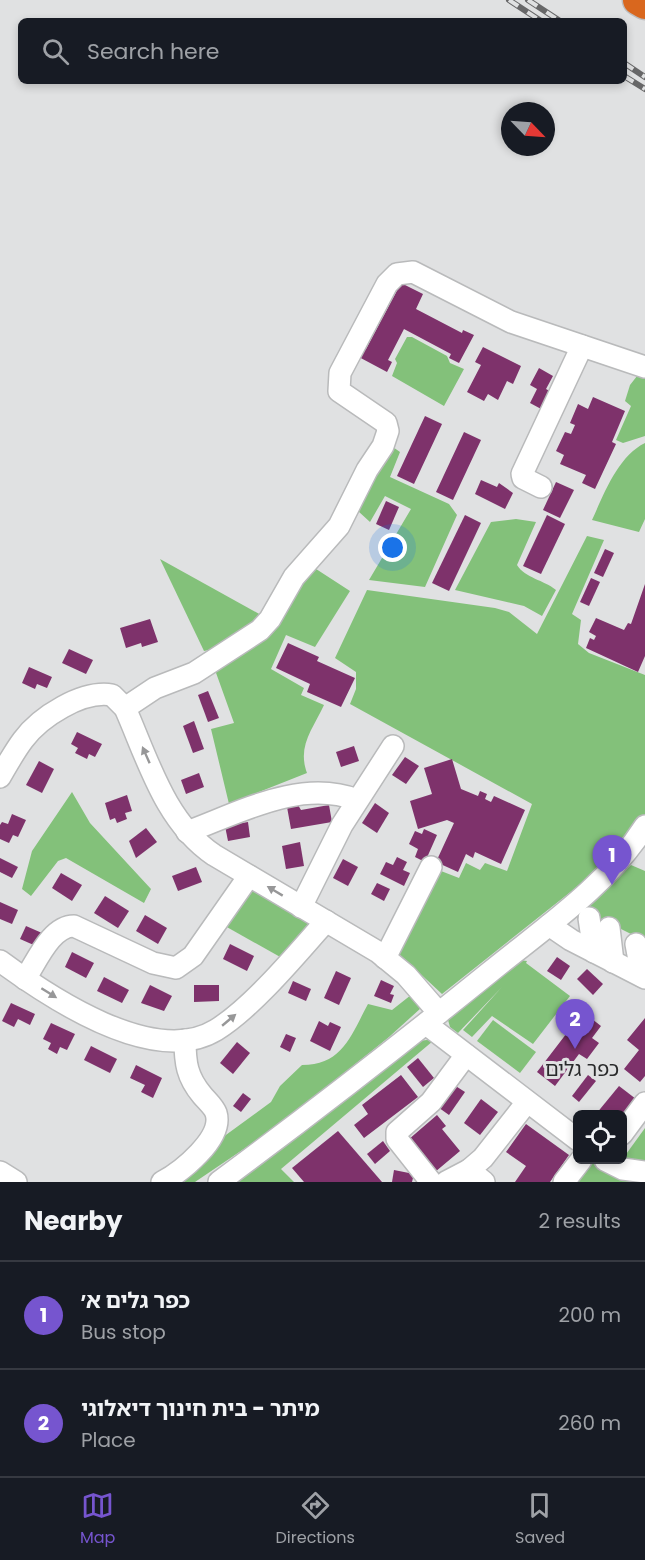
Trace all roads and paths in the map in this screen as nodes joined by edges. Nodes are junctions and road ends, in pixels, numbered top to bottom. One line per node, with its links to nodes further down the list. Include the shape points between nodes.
1 (638, 0): 2 (highway)
2 (645, 4)
3 (582, 346): 4 (street); 5 (street, via 522,474); 6 (street, via 511,322 413,272 397,274 387,284 340,373 339,391 386,423 388,431 339,526 294,577 260,630 194,673 155,688)
4 (645, 366)
5 (542, 488)
6 (125, 708): 8 (street, via 117,698 103,693 53,714 23,739); 10 (street, one-way to 6, via 171,810)
7 (393, 746): 9 (street)
8 (0, 777)
9 (357, 800): 10 (street, via 341,794 304,794 259,805); 14 (street)
10 (187, 832): 13 (street, via 201,846)
11 (643, 832): 16 (street, via 602,878)
12 (431, 867): 17 (street)
13 (249, 876): 14 (street, one-way to 13); 20 (street, via 193,956 176,968 153,963 74,926 66,926 58,931)
14 (301, 907): 15 (street)
15 (326, 921): 17 (street); 22 (street, one-way to 15, via 203,1036 226,1023)
16 (549, 925): 19 (street); 21 (street)
17 (385, 958): 21 (street, via 406,975)
18 (0, 962): 20 (street)
19 (622, 966): 19 (street, via 613,931)
20 (25, 979): 22 (street, one-way to 22, via 70,1007 115,1028 142,1036)
21 (433, 1019): 23 (street); 35 (street)
22 (185, 1040): 34 (street, via 185,1066 216,1112 218,1123 214,1136 188,1165)
23 (466, 1055): 24 (street); 36 (street, via 431,1102 397,1132 397,1139)
24 (527, 1102): 27 (street); 32 (street, via 483,1158)
25 (645, 1103): 26 (street)
26 (627, 1127)
27 (573, 1136)
28 (578, 1164): 38 (street)
29 (612, 1164): 31 (street, via 623,1170)
30 (0, 1172): 33 (street)
31 (645, 1172)
32 (476, 1176): 37 (street)
33 (16, 1182)
34 (162, 1182)
35 (219, 1182)
36 (430, 1182)
37 (446, 1182)
38 (564, 1182)

